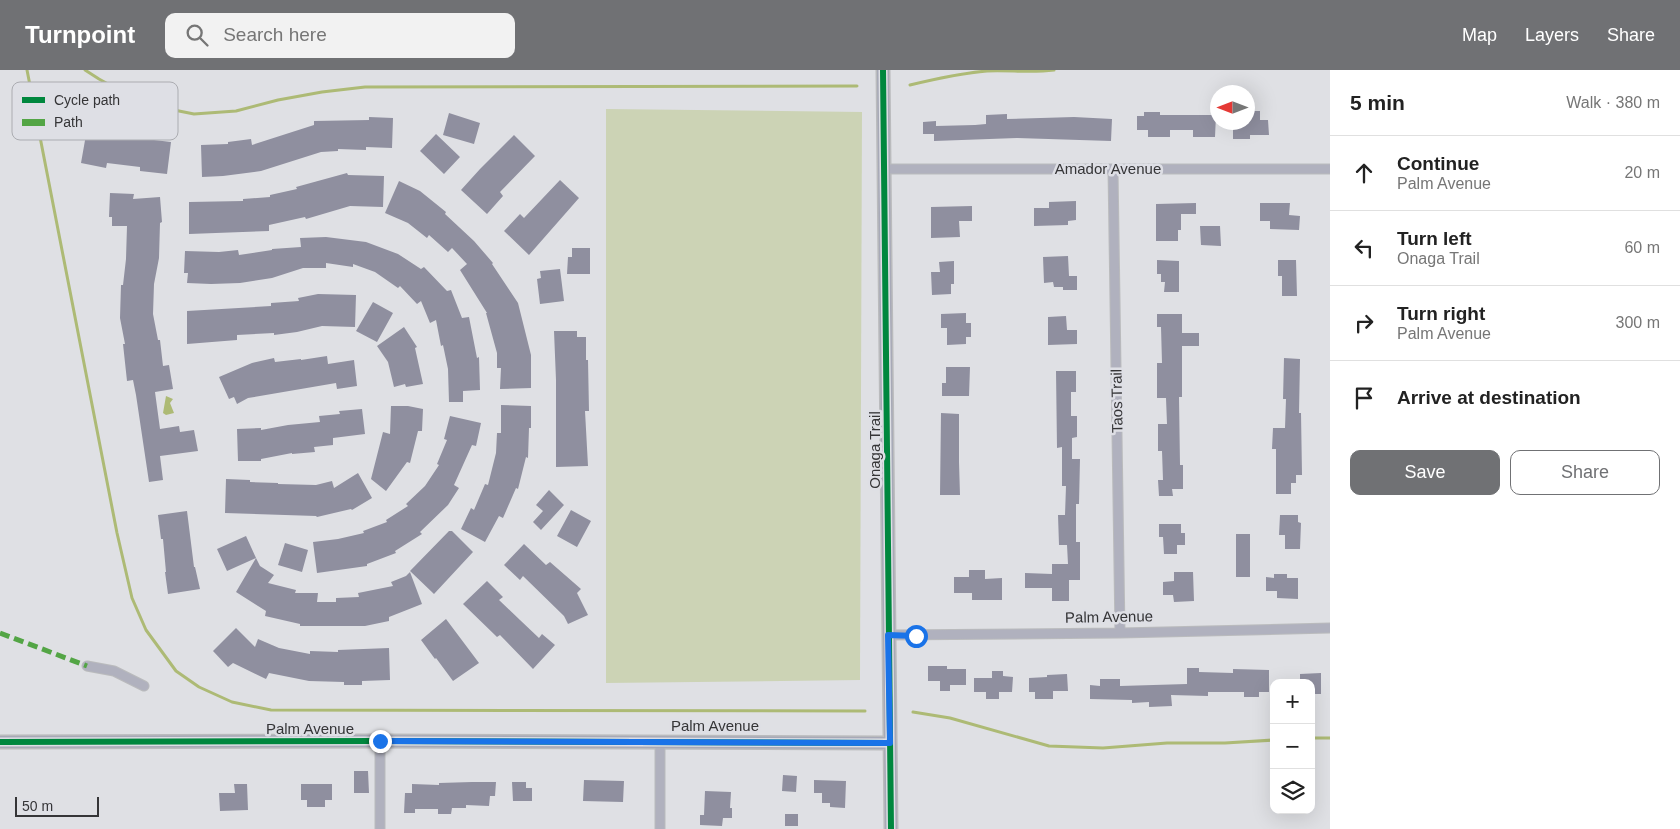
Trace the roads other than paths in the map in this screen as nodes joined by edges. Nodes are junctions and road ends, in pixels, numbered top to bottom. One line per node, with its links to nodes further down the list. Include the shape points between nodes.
1 (883, 70): 2 (street, Onaga Trail)
2 (885, 169): 3 (street, Amador Avenue); 7 (street, Onaga Trail)
3 (1113, 169): 4 (street, Amador Avenue); 6 (street, Taos Trail)
4 (1330, 169)
5 (1330, 628): 6 (street, Palm Avenue)
6 (1120, 633): 7 (street, Palm Avenue)
7 (888, 635): 13 (street, Onaga Trail)
8 (87, 666): 9 (street, via 114,671)
9 (144, 686)
10 (380, 741): 11 (street, Palm Avenue); 12 (street, Palm Avenue); 14 (street)
11 (0, 742)
12 (660, 742): 13 (street, Palm Avenue); 15 (street)
13 (890, 743): 16 (street, Onaga Trail)
14 (380, 829)
15 (660, 829)
16 (891, 829)

